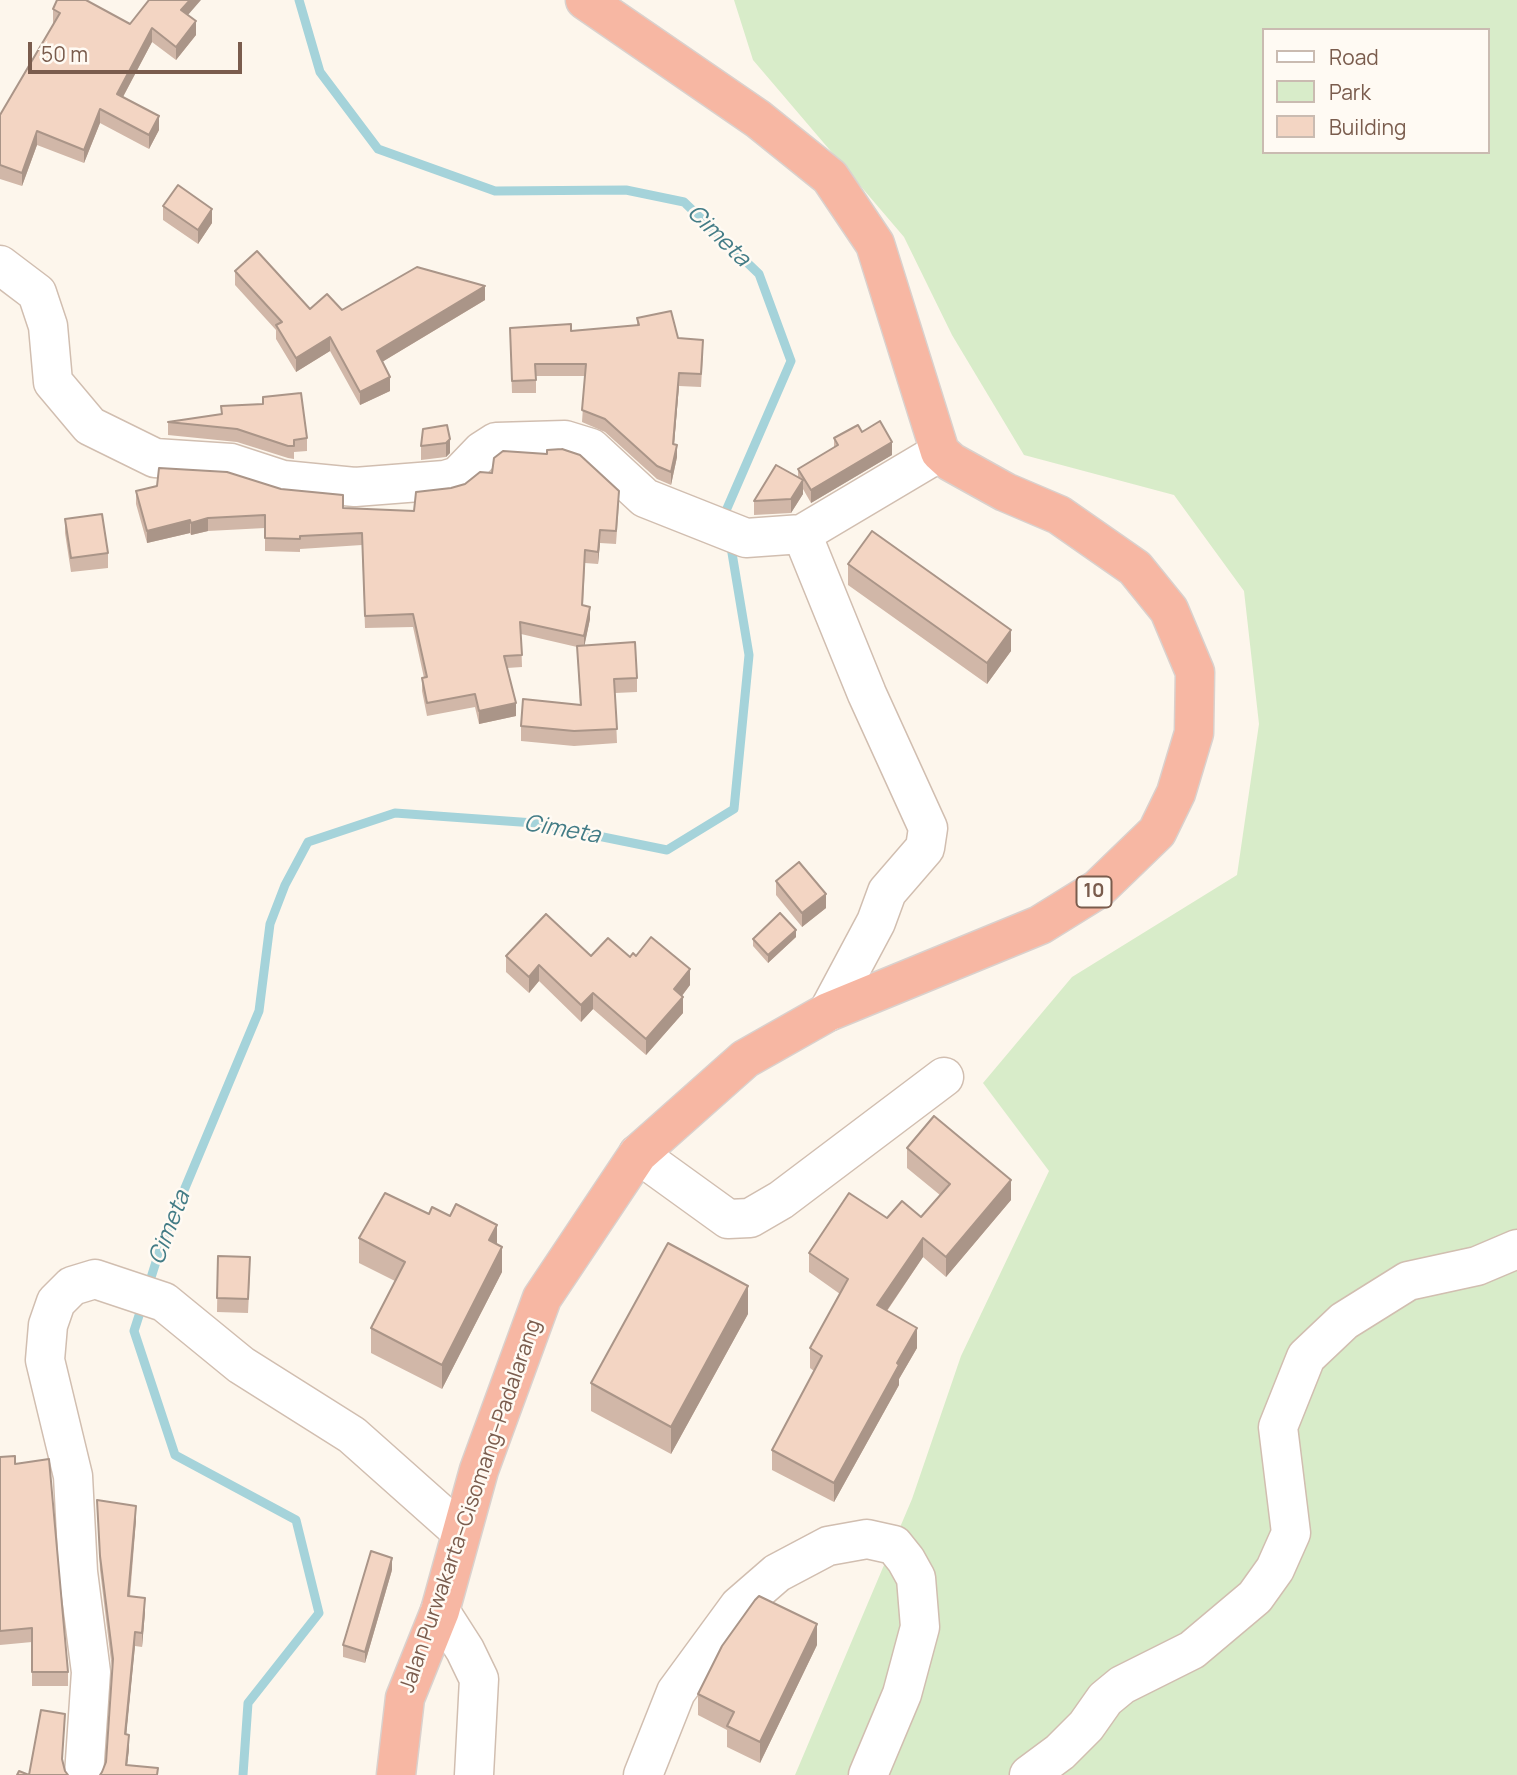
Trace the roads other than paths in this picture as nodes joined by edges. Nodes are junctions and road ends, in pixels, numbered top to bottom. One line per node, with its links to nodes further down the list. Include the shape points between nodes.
1 (585, 0): 3 (highway, via 758,119 830,177 875,244)
2 (0, 265): 4 (street, via 37,293 48,326 52,382 90,426 155,458 231,463 283,480 355,487 458,476 496,442 565,440 591,448 645,498 694,520 746,538)
3 (940, 452): 4 (street); 5 (highway, Jalan Purwakarta–Cisomang–Padalarang / 10, via 1005,492 1059,515 1135,568 1169,610 1195,672 1195,733 1176,793 1157,832 1098,889 1040,925)
4 (802, 534): 5 (street, via 928,828 925,848 887,892)
5 (828, 1012): 7 (highway, Jalan Purwakarta–Cisomang–Padalarang / 10, via 745,1059)
6 (943, 1077): 7 (street, via 781,1200 750,1218 728,1219)
7 (638, 1154): 9 (highway, Jalan Purwakarta–Cisomang–Padalarang / 10, via 542,1298)
8 (1517, 1249): 16 (street, via 1477,1266 1408,1281 1344,1321 1306,1357 1278,1427 1291,1533 1275,1569 1255,1597 1192,1650 1122,1685 1105,1699 1077,1735)
9 (461, 1532): 10 (highway, Jalan Purwakarta–Cisomang–Padalarang / 10); 11 (street, via 352,1435 241,1365 164,1302 95,1279 72,1286 56,1303 48,1325 45,1360 73,1476 78,1572 91,1672)
10 (440, 1611): 12 (highway, Jalan Purwakarta–Cisomang–Padalarang / 10, via 405,1698); 13 (street, via 478,1679)
11 (84, 1775)
12 (396, 1775)
13 (474, 1775)
14 (643, 1775): 15 (street, via 676,1692 739,1606 777,1573 828,1546 867,1539 894,1545 906,1560 916,1578 920,1627 902,1694)
15 (868, 1775)
16 (1029, 1775)

